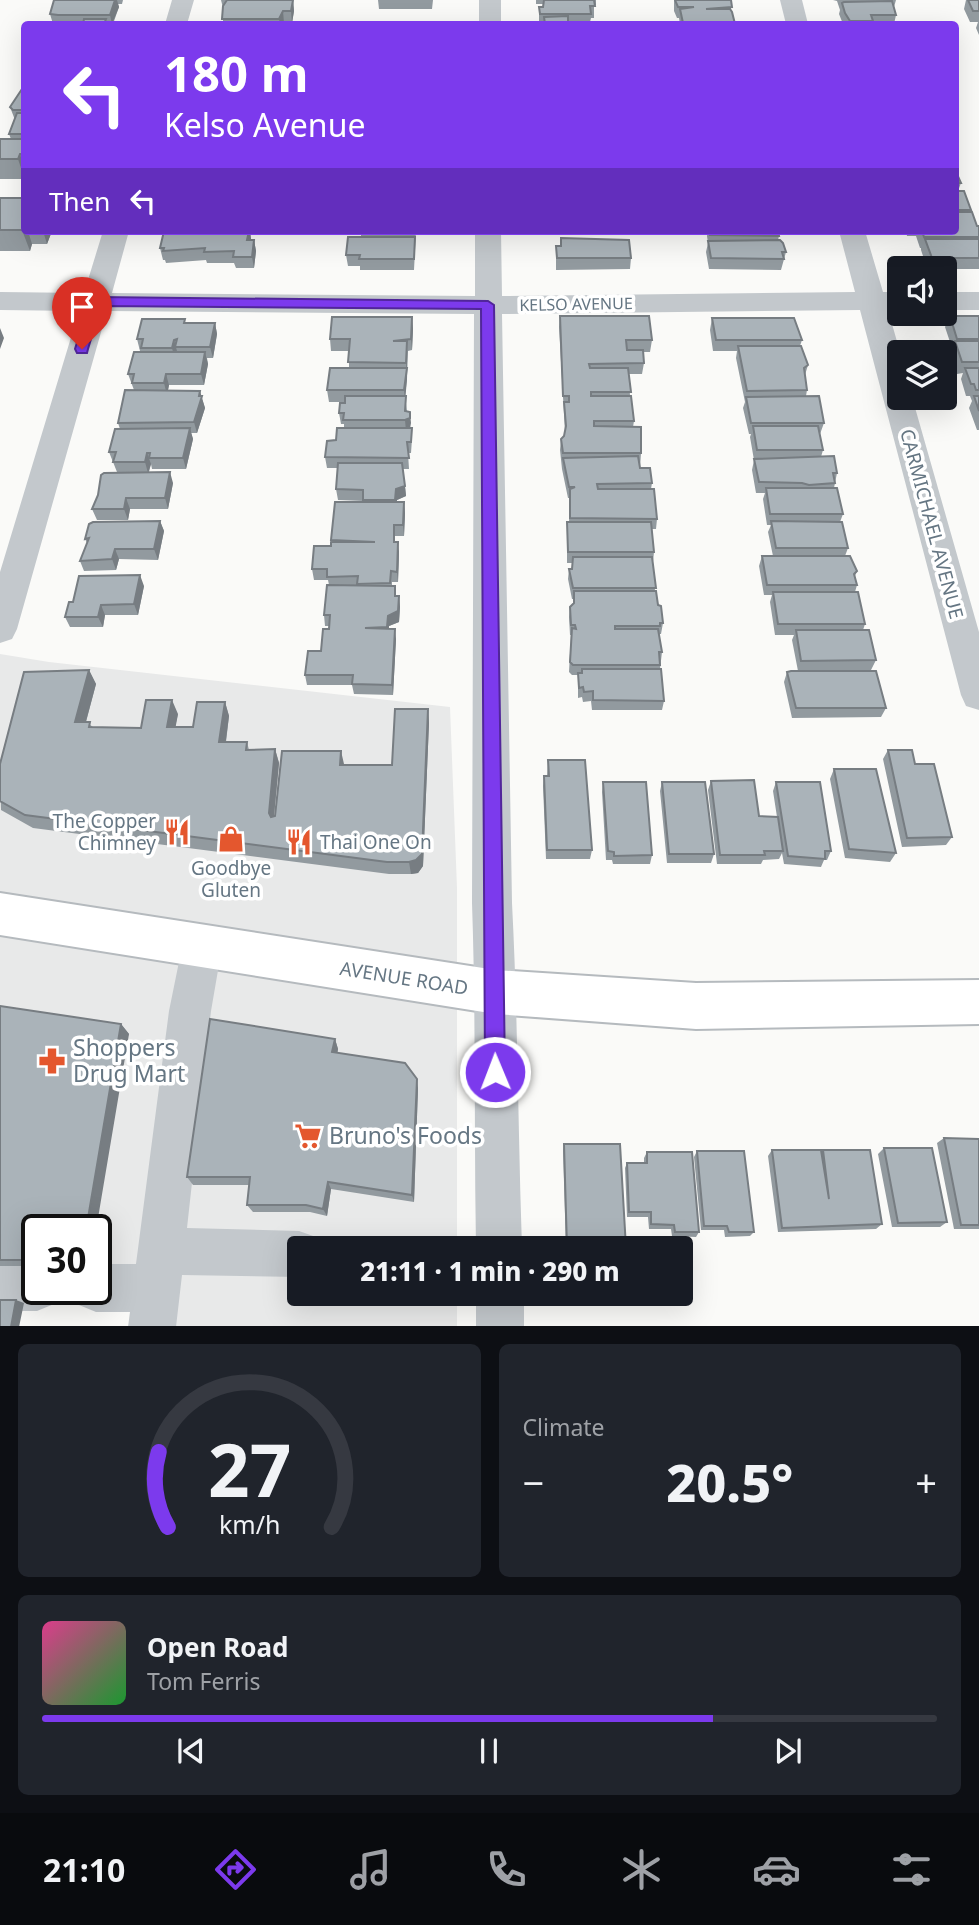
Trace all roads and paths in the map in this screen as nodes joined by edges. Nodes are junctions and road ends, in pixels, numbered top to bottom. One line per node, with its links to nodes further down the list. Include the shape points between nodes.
1 (183, 0): 4 (street)
2 (490, 0): 5 (street)
3 (790, 0): 6 (street)
4 (177, 21)
5 (490, 21)
6 (796, 21)
7 (116, 235): 11 (street)
8 (488, 235): 15 (street)
9 (854, 235): 12 (street, CARMICHAEL AVENUE)
10 (0, 301): 11 (street, KELSO AVENUE)
11 (96, 301): 15 (street, KELSO AVENUE); 16 (street)
12 (886, 301): 15 (street, KELSO AVENUE); 17 (street, CARMICHAEL AVENUE)
13 (957, 301): 14 (street)
14 (979, 301)
15 (488, 305): 20 (street)
16 (0, 629)
17 (979, 695)
18 (0, 914): 19 (main road, AVENUE ROAD)
19 (202, 947): 20 (main road, AVENUE ROAD); 27 (street)
20 (496, 992): 21 (main road, AVENUE ROAD, via 696,1006); 22 (street)
21 (979, 1002)
22 (499, 1236)
23 (287, 1257): 27 (street)
24 (0, 1287): 25 (street)
25 (21, 1287)
26 (112, 1288): 27 (street)
27 (156, 1288)
28 (500, 1306): 29 (street)
29 (500, 1326)

